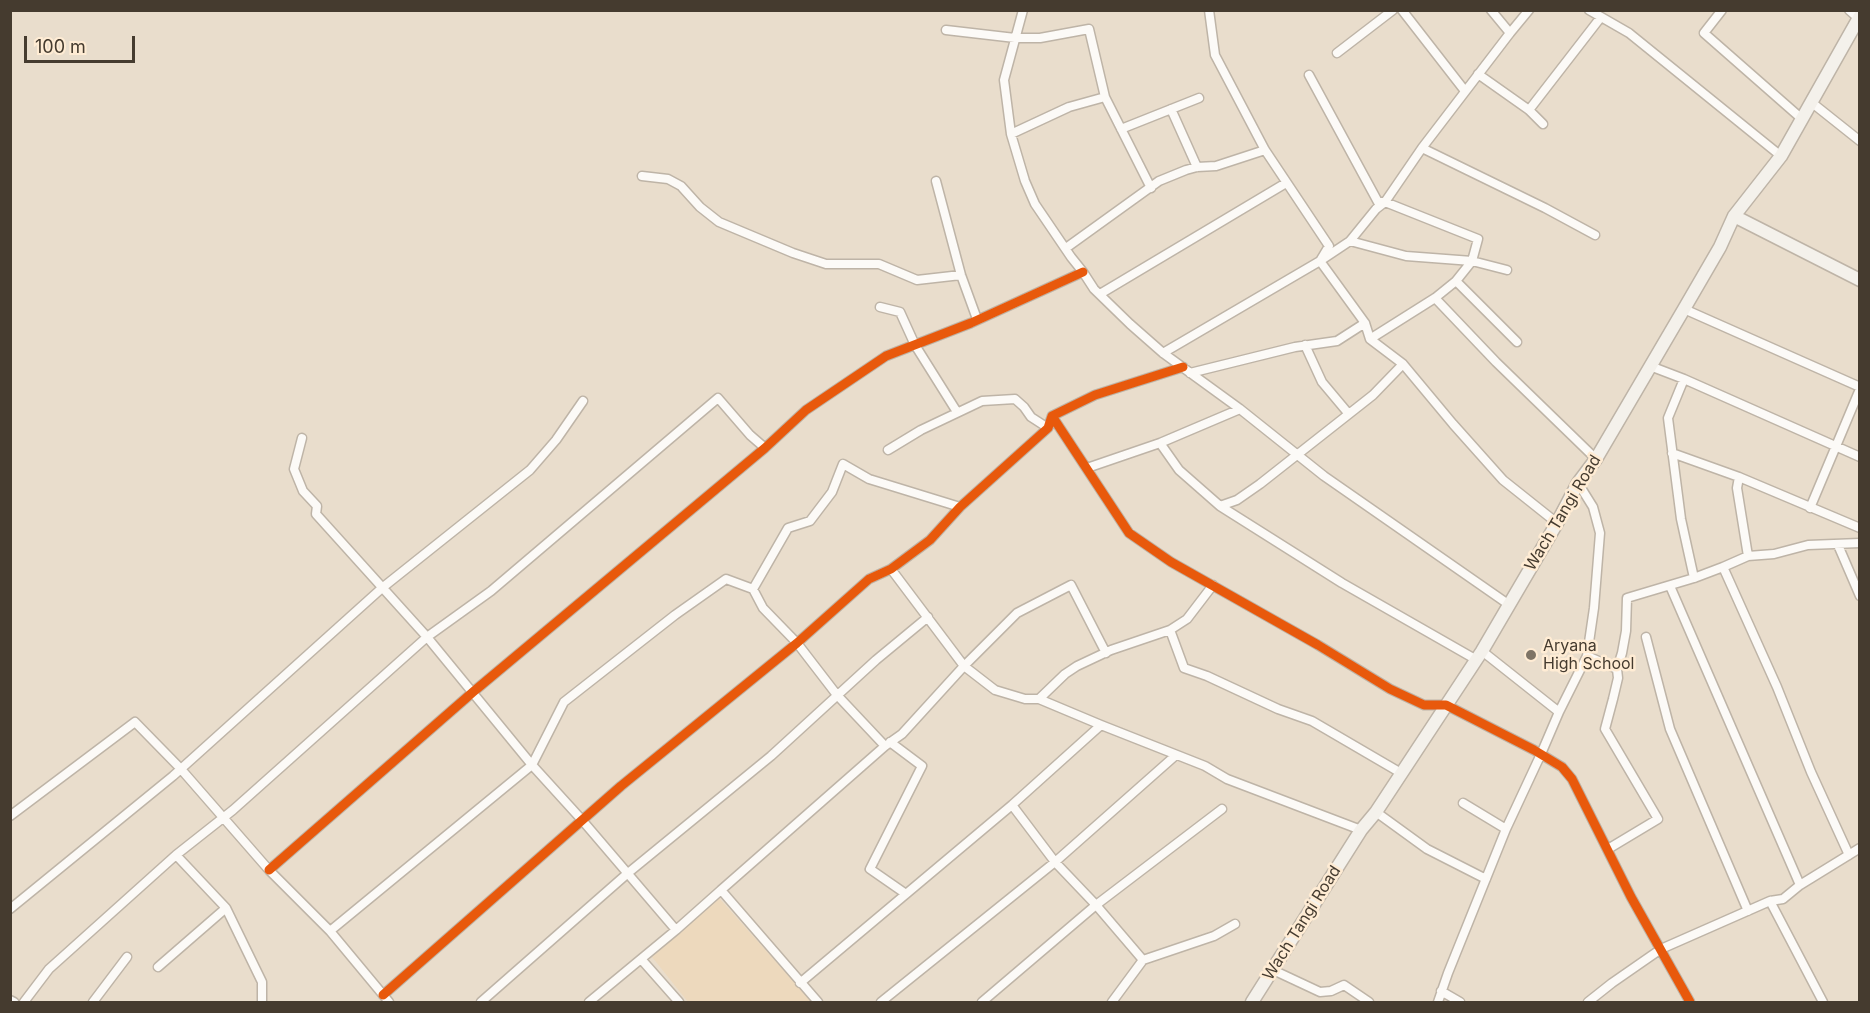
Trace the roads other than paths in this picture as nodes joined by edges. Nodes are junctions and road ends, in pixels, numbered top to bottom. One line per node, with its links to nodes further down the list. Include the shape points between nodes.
1 (1023, 10): 13 (street)
2 (1209, 10): 29 (street, via 1215,55)
3 (1393, 10): 14 (street)
4 (1402, 10): 17 (street)
5 (1491, 10): 12 (street)
6 (1529, 10): 12 (street)
7 (1722, 10): 23 (street, via 1704,33)
8 (1592, 11): 10 (street)
9 (1856, 15): 20 (main road, Wach Tangi Road)
10 (1601, 17): 22 (street); 30 (street, via 1629,33)
11 (946, 30): 13 (street)
12 (1510, 33): 15 (street)
13 (1015, 38): 18 (street, via 1040,38 1089,29); 26 (street, via 1004,80)
14 (1337, 53)
15 (1478, 74): 17 (street); 22 (street)
16 (1309, 75): 36 (street, via 1374,197)
17 (1465, 91): 28 (street)
18 (1105, 98): 25 (street); 26 (street, via 1069,107)
19 (1199, 98): 21 (street)
20 (1811, 102): 23 (main road, Wach Tangi Road); 27 (street)
21 (1171, 109): 25 (street); 31 (street)
22 (1529, 110): 24 (street)
23 (1802, 119): 30 (main road, Wach Tangi Road)
24 (1543, 124)
25 (1121, 129): 35 (street)
26 (1011, 134): 40 (street, via 1035,204)
27 (1860, 141)
28 (1422, 148): 36 (street); 38 (street)
29 (1265, 150): 31 (street, via 1216,166); 34 (street)
30 (1781, 156): 37 (main road, Wach Tangi Road)
31 (1197, 167): 35 (street, via 1159,181)
32 (642, 176): 45 (street, via 668,179 681,186 719,222 826,264 879,264 917,280)
33 (936, 182): 45 (street)
34 (1286, 183): 41 (street, via 1329,246); 48 (street)
35 (1151, 188): 40 (street)
36 (1385, 202): 39 (street); 42 (street, via 1478,239)
37 (1734, 216): 46 (main road); 51 (main road, Wach Tangi Road)
38 (1595, 235)
39 (1350, 241): 41 (street); 42 (street, via 1406,256)
40 (1066, 248): 44 (street)
41 (1320, 261): 53 (street); 58 (street)
42 (1472, 261): 43 (street); 47 (street)
43 (1507, 270)
44 (1083, 272): 48 (street); 52 (street)
45 (961, 274): 52 (street)
46 (1860, 280)
47 (1456, 281): 49 (street); 55 (street)
48 (1100, 294): 58 (street)
49 (1435, 298): 54 (street); 78 (street)
50 (880, 307): 56 (street, via 900,312)
51 (1684, 309): 60 (main road, Wach Tangi Road); 63 (street)
52 (977, 319): 56 (street)
53 (1365, 323): 54 (street); 57 (street, via 1337,341)
54 (1370, 339): 59 (street)
55 (1517, 342)
56 (915, 345): 66 (street); 72 (street, via 886,356 844,383)
57 (1305, 345): 61 (street); 67 (street, via 1322,382)
58 (1163, 353): 61 (street)
59 (1403, 364): 67 (street); 85 (street, via 1503,480)
60 (1650, 366): 62 (street); 78 (main road, Wach Tangi Road)
61 (1187, 370): 65 (street); 68 (street, via 1095,395)
62 (1684, 379): 73 (street); 75 (street, via 1668,418)
63 (1860, 388): 73 (street)
64 (583, 401): 95 (street, via 530,470)
65 (1240, 409): 71 (street); 76 (street)
66 (957, 412): 69 (street, via 982,401 1015,399); 74 (street)
67 (1348, 413): 76 (street)
68 (1052, 416): 69 (street); 79 (street)
69 (1048, 428): 83 (street)
70 (302, 438): 95 (street, via 294,469 303,491 317,506 316,514)
71 (1160, 443): 79 (street); 82 (street, via 1179,470)
72 (765, 447): 101 (street, via 718,398 491,591); 109 (street)
73 (1836, 447): 77 (street); 84 (street)
74 (888, 450)
75 (1672, 453): 80 (street); 92 (street)
76 (1296, 454): 82 (street, via 1238,500); 98 (street)
77 (1860, 457)
78 (1596, 459): 81 (main road, Wach Tangi Road)
79 (1087, 468): 93 (street, via 1129,533)
80 (1739, 477): 84 (street); 89 (street, via 1737,488)
81 (1578, 483): 85 (main road, Wach Tangi Road); 106 (street, via 1593,507 1600,533)
82 (1220, 506): 105 (street, via 1342,583)
83 (960, 507): 91 (street, via 930,540); 96 (street, via 869,479 843,464 832,492 810,521 788,528)
84 (1810, 508): 86 (street)
85 (1557, 524): 98 (main road, Wach Tangi Road)
86 (1860, 528)
87 (1860, 543): 88 (street)
88 (1838, 545): 89 (street, via 1808,545); 97 (street)
89 (1748, 556): 90 (street)
90 (1723, 567): 92 (street); 133 (street)
91 (891, 569): 99 (street); 103 (street, via 869,579)
92 (1694, 578): 94 (street)
93 (1213, 585): 100 (street, via 1187,619); 112 (street, via 1390,689 1424,705)
94 (1670, 585): 108 (street, via 1627,598 1626,631); 138 (street)
95 (382, 588): 101 (street); 119 (street)
96 (753, 589): 103 (street, via 763,608); 118 (street, via 726,579 564,702)
97 (1860, 596)
98 (1508, 604): 105 (main road, Wach Tangi Road)
99 (928, 617): 107 (street); 110 (street)
100 (1170, 630): 104 (street); 120 (street, via 1184,668 1312,721)
101 (427, 637): 109 (street); 126 (street)
102 (1646, 637): 145 (street, via 1670,729)
103 (797, 642): 110 (street); 127 (street)
104 (1106, 653): 107 (street, via 1071,585 1017,613); 111 (street, via 1071,670)
105 (1478, 655): 112 (main road, Wach Tangi Road); 113 (street)
106 (1587, 656): 108 (street); 113 (street)
107 (964, 666): 111 (street, via 995,690); 115 (street, via 902,734)
108 (1617, 669): 131 (street, via 1605,729 1658,819)
109 (473, 692): 118 (street); 135 (street)
110 (837, 695): 115 (street); 136 (street, via 771,756)
111 (1039, 699): 114 (street)
112 (1446, 705): 116 (street); 120 (main road, Wach Tangi Road)
113 (1558, 712): 116 (street)
114 (1101, 725): 117 (street); 122 (street)
115 (887, 744): 139 (street); 140 (street, via 922,766 870,869)
116 (1541, 754): 128 (street); 131 (street, via 1562,767 1572,779)
117 (1176, 755): 129 (street, via 1227,779); 134 (street)
118 (532, 765): 127 (street); 148 (street)
119 (180, 768): 125 (street, via 135,722); 126 (street); 144 (street)
120 (1401, 773): 124 (main road, Wach Tangi Road)
121 (1463, 803): 128 (street)
122 (1012, 805): 134 (street); 140 (street)
123 (1222, 808): 142 (street)
124 (1376, 812): 129 (main road, Wach Tangi Road); 137 (street, via 1427,849)
125 (10, 816)
126 (224, 817): 132 (street); 135 (street)
127 (582, 820): 136 (street); 157 (street)
128 (1506, 829): 137 (street)
129 (1361, 830): 154 (main road, Wach Tangi Road)
130 (1860, 848): 133 (street)
131 (1608, 849): 149 (street)
132 (176, 855): 143 (street); 158 (street, via 49,969)
133 (1849, 855): 138 (street)
134 (1055, 862): 142 (street); 166 (street)
135 (269, 870): 148 (street)
136 (628, 873): 147 (street); 162 (street)
137 (1486, 879): 156 (street)
138 (1800, 885): 141 (street, via 1783,899)
139 (721, 890): 147 (street); 155 (street)
140 (906, 894): 155 (street)
141 (1770, 901): 145 (street); 175 (street)
142 (1096, 905): 152 (street); 167 (street)
143 (226, 908): 153 (street); 160 (street, via 262,982)
144 (10, 909)
145 (1748, 911): 149 (street)
146 (1235, 924): 152 (street, via 1214,936)
147 (676, 930): 151 (street)
148 (330, 931): 157 (street)
149 (1661, 949): 173 (street); 174 (street)
150 (127, 957): 159 (street)
151 (641, 959): 163 (street); 164 (street)
152 (1143, 960): 168 (street)
153 (158, 967)
154 (1273, 970): 169 (main road, Wach Tangi Road); 170 (street, via 1320,992 1344,985)
155 (800, 983): 165 (street)
156 (1441, 992): 171 (street); 172 (street)
157 (383, 995): 161 (street)
158 (24, 1002)
159 (93, 1002)
160 (262, 1002)
161 (389, 1002)
162 (481, 1002)
163 (589, 1002)
164 (679, 1002)
165 (818, 1002)
166 (881, 1002)
167 (982, 1002)
168 (1112, 1002)
169 (1252, 1002)
170 (1369, 1002)
171 (1438, 1002)
172 (1460, 1002)
173 (1588, 1002)
174 (1690, 1002)
175 (1823, 1002)

